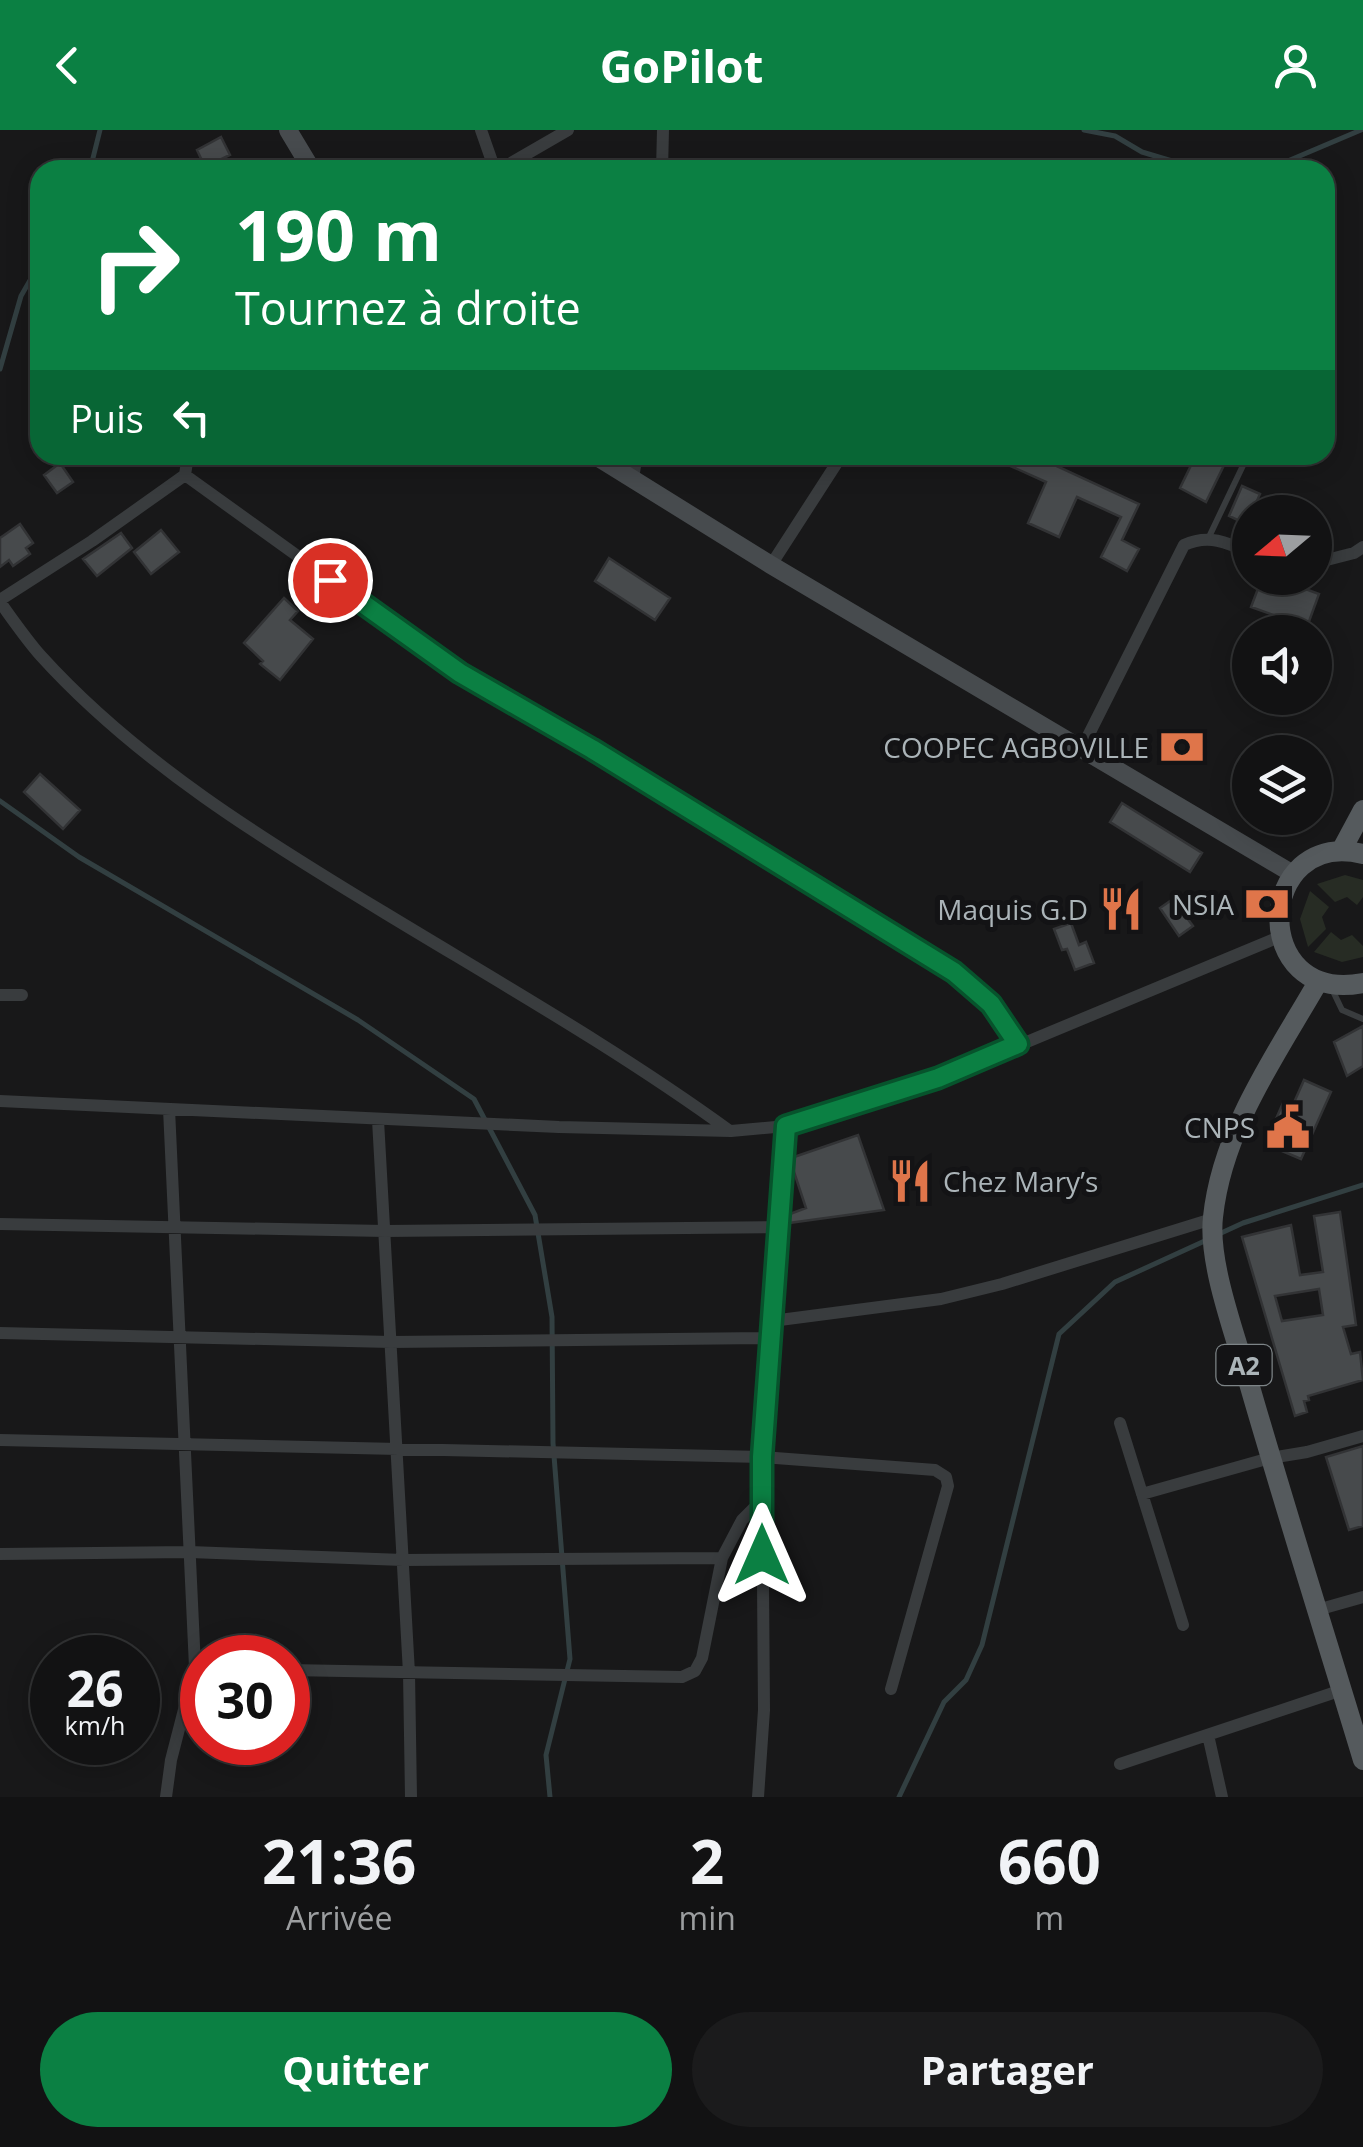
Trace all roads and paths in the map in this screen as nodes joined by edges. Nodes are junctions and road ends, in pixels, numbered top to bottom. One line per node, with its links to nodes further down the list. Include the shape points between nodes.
1 (288, 130): 5 (main road)
2 (481, 130): 6 (street)
3 (568, 130): 7 (street)
4 (663, 130): 8 (street)
5 (303, 160)
6 (493, 160)
7 (515, 160)
8 (662, 160)
9 (186, 465): 14 (street)
10 (611, 465): 15 (main road)
11 (635, 465): 15 (street)
12 (836, 465): 20 (street)
13 (1243, 465): 16 (lane)
14 (185, 475): 21 (street); 33 (street, via 460,673 954,972 991,1004)
15 (633, 478): 20 (main road)
16 (1208, 538): 17 (street); 22 (street, via 1176,554)
17 (1232, 544)
18 (1363, 546): 19 (street)
19 (1332, 559)
20 (771, 565): 22 (main road)
21 (0, 601): 38 (street, via 82,698 161,764 291,856 572,1024)
22 (1080, 750): 26 (main road)
23 (1363, 810): 24 (main road)
24 (1341, 851): 25 (main road); 26 (main road, via 1306,862)
25 (1363, 854)
26 (1293, 874): 27 (main road, via 1278,904)
27 (1279, 937): 28 (main road, via 1294,964); 33 (street)
28 (1324, 983): 29 (main road); 32 (lane, via 1342,1010); 39 (main road, A2, via 1242,1115)
29 (1363, 983)
30 (22, 995): 31 (street)
31 (0, 996)
32 (1363, 1019)
33 (1018, 1044): 37 (street, via 922,1084)
34 (0, 1101): 35 (street)
35 (169, 1109): 36 (street); 41 (street)
36 (378, 1120): 38 (street); 43 (street)
37 (786, 1126): 38 (street); 42 (street)
38 (731, 1131)
39 (1212, 1219): 44 (street, via 941,1299); 55 (main road, A2, via 1220,1280)
40 (0, 1224): 41 (street)
41 (176, 1227): 43 (street); 46 (street)
42 (778, 1227): 43 (street); 44 (street)
43 (384, 1230): 48 (street)
44 (772, 1320): 47 (street)
45 (0, 1334): 46 (street)
46 (182, 1338): 48 (street); 52 (street)
47 (770, 1338): 48 (street); 54 (street)
48 (391, 1342): 53 (street)
49 (1120, 1422): 56 (street)
50 (1363, 1436): 55 (street)
51 (0, 1440): 52 (street)
52 (183, 1445): 53 (street); 58 (street)
53 (397, 1451): 54 (street); 61 (street)
54 (762, 1457): 57 (street); 68 (street, via 946,1476)
55 (1270, 1458): 56 (street); 63 (main road, A2)
56 (1142, 1494): 64 (street)
57 (762, 1500): 60 (street, via 742,1520); 76 (street)
58 (190, 1552): 59 (street); 61 (street); 65 (street)
59 (0, 1554)
60 (722, 1558): 61 (street); 67 (street, via 702,1658 682,1677)
61 (403, 1560): 67 (street)
62 (1363, 1598): 63 (street)
63 (1317, 1610): 69 (main road, A2)
64 (1183, 1625)
65 (196, 1635)
66 (310, 1671): 67 (street)
67 (408, 1673): 75 (street)
68 (892, 1689)
69 (1342, 1690): 71 (street); 72 (main road, A2)
70 (180, 1732): 74 (street)
71 (1208, 1735): 73 (street); 77 (street)
72 (1363, 1760)
73 (1120, 1764)
74 (166, 1797)
75 (411, 1797)
76 (758, 1797)
77 (1222, 1797)

